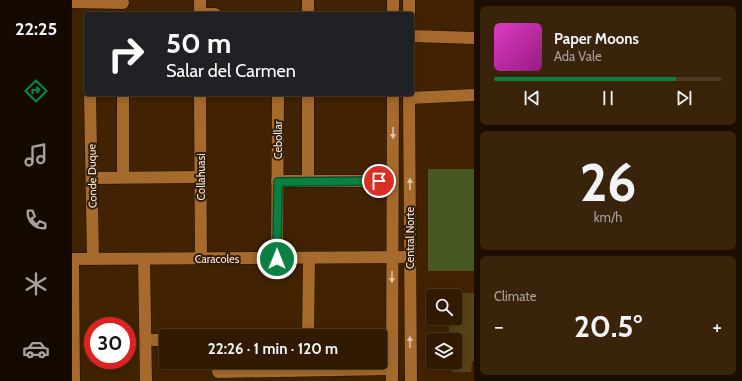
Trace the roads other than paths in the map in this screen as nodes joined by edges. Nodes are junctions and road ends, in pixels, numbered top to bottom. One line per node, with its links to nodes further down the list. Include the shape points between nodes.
1 (200, 0): 8 (street)
2 (308, 0): 9 (street)
3 (393, 0): 10 (street)
4 (409, 0): 11 (street)
5 (72, 2): 7 (street)
6 (123, 6): 7 (street)
7 (89, 8)
8 (200, 12)
9 (308, 12)
10 (393, 12)
11 (409, 12)
12 (414, 36): 13 (street)
13 (474, 38)
14 (474, 95): 22 (street)
15 (90, 96): 24 (street, Conde Duque)
16 (123, 96): 25 (street)
17 (200, 96): 23 (street, Collahuasi)
18 (278, 96): 28 (street, Cebollar)
19 (308, 96): 26 (street)
20 (393, 96): 27 (street, Central Norte, one-way to 27)
21 (409, 96): 30 (street, Central Norte, one-way to 21)
22 (414, 96)
23 (201, 177): 25 (street); 35 (street, Collahuasi)
24 (92, 178): 25 (street); 33 (street, Conde Duque)
25 (123, 178)
26 (308, 181): 27 (street); 28 (street)
27 (393, 181): 29 (street, Central Norte)
28 (278, 182): 36 (street, Cebollar)
29 (392, 257): 30 (street, Caracoles); 31 (street, Caracoles); 44 (street, Central Norte, one-way to 44)
30 (410, 257): 46 (street, Central Norte, one-way to 30)
31 (309, 258): 36 (street, Caracoles); 37 (street)
32 (73, 259): 33 (street, Caracoles); 43 (street)
33 (93, 259): 34 (street, Caracoles)
34 (144, 259): 35 (street, Caracoles); 38 (street)
35 (201, 259): 36 (street, Caracoles)
36 (277, 259)
37 (308, 329)
38 (146, 340): 39 (street); 45 (street)
39 (159, 340)
40 (263, 369): 42 (street)
41 (336, 369): 44 (street)
42 (218, 372)
43 (73, 375)
44 (392, 375)
45 (146, 381)
46 (411, 381)

